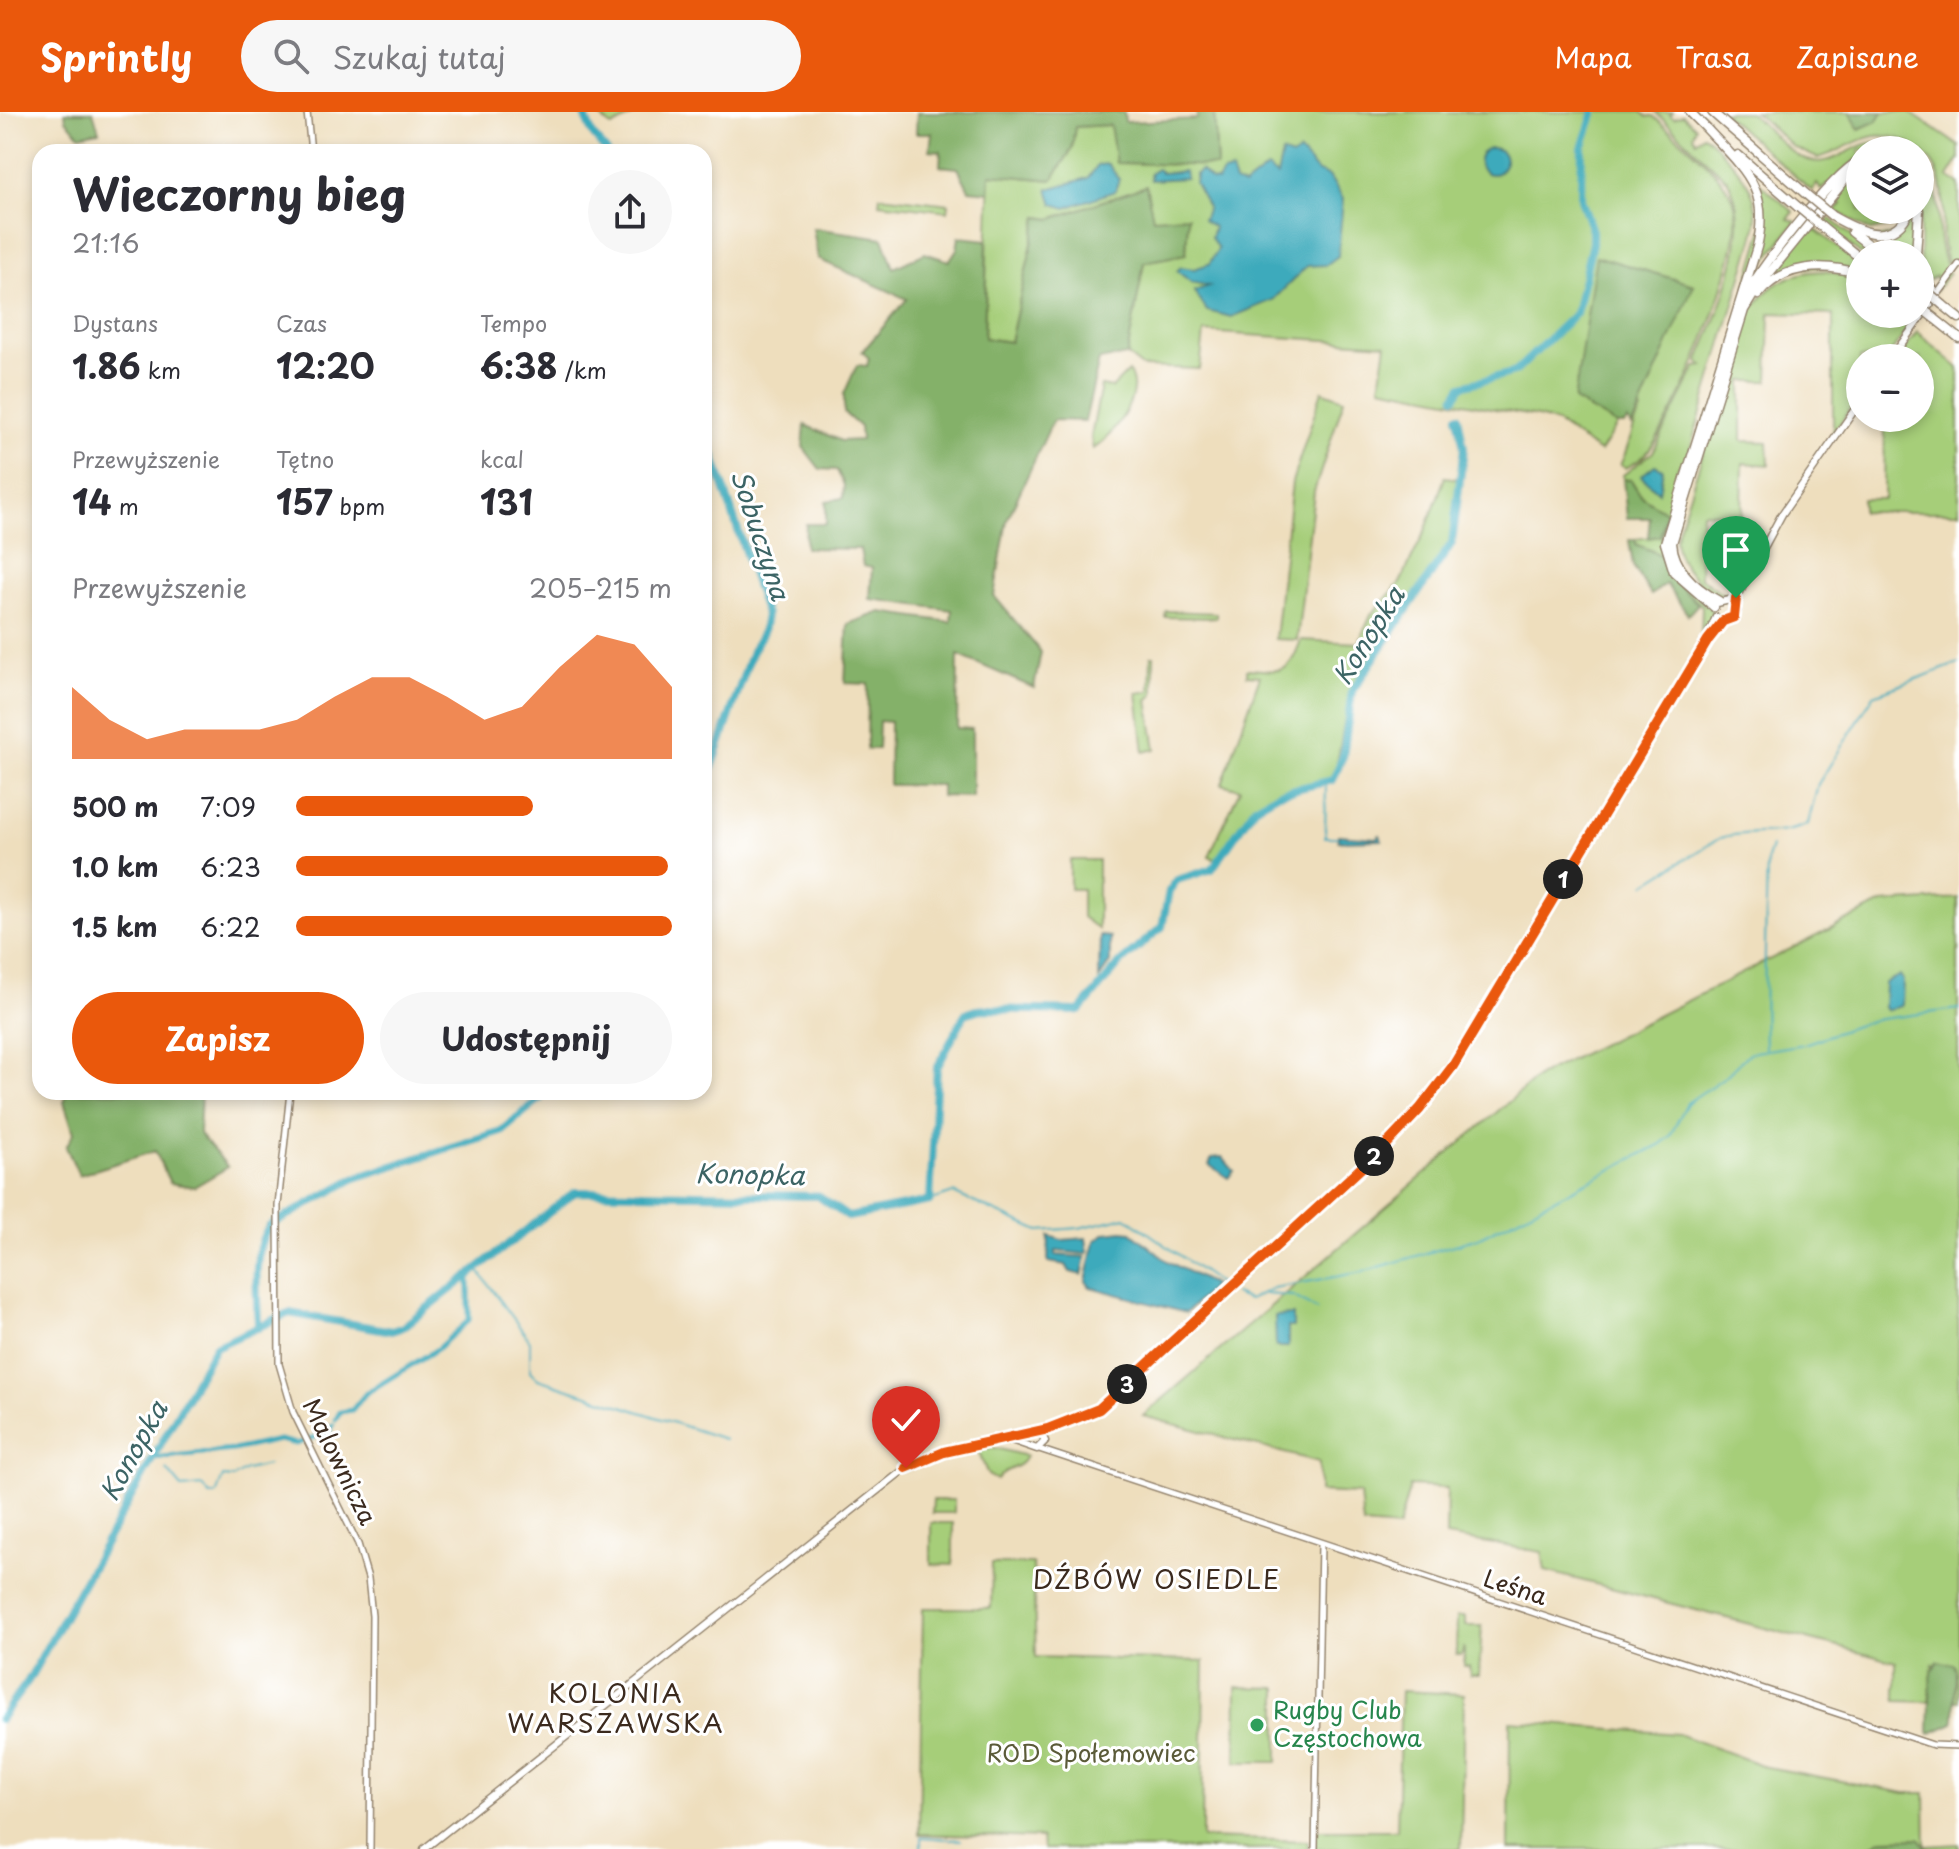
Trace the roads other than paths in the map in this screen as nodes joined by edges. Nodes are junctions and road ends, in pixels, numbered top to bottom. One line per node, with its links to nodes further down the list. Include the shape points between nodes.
1 (307, 112): 5 (street)
2 (1690, 112): 4 (highway)
3 (1714, 114): 8 (highway, bridge)
4 (1706, 128): 13 (highway, bridge); 19 (highway, via 1751,178 1762,210)
5 (310, 144)
6 (1846, 169): 19 (highway, via 1764,269)
7 (1846, 181): 19 (highway, via 1758,287)
8 (1832, 216): 9 (highway); 12 (highway)
9 (1846, 223)
10 (1847, 224): 11 (highway, via 1882,235)
11 (1901, 224)
12 (1862, 240)
13 (1846, 247)
14 (1959, 265): 16 (main road)
15 (1846, 271): 19 (highway, via 1825,267 1787,273 1763,289)
16 (1934, 292): 17 (highway, bridge)
17 (1959, 317)
18 (1934, 318): 20 (highway, bridge)
19 (1737, 323): 22 (highway, via 1672,543 1684,574)
20 (1959, 338)
21 (1846, 422): 22 (main road)
22 (1723, 608): 24 (main road, via 1437,1088 1386,1145 1108,1402)
23 (289, 1100): 30 (street, Malownicza, via 279,1213 279,1364 284,1391 358,1544 368,1578)
24 (1043, 1437): 25 (main road, via 1032,1430); 26 (main road); 27 (street, Leśna)
25 (1026, 1438): 26 (main road, via 1030,1448); 31 (main road, via 944,1452 906,1468)
26 (1039, 1449): 27 (street, Leśna)
27 (1061, 1458): 28 (street, Leśna)
28 (1321, 1544): 29 (street, Leśna, via 1933,1745); 32 (street)
29 (1959, 1746)
30 (370, 1849)
31 (424, 1849)
32 (1315, 1849)

